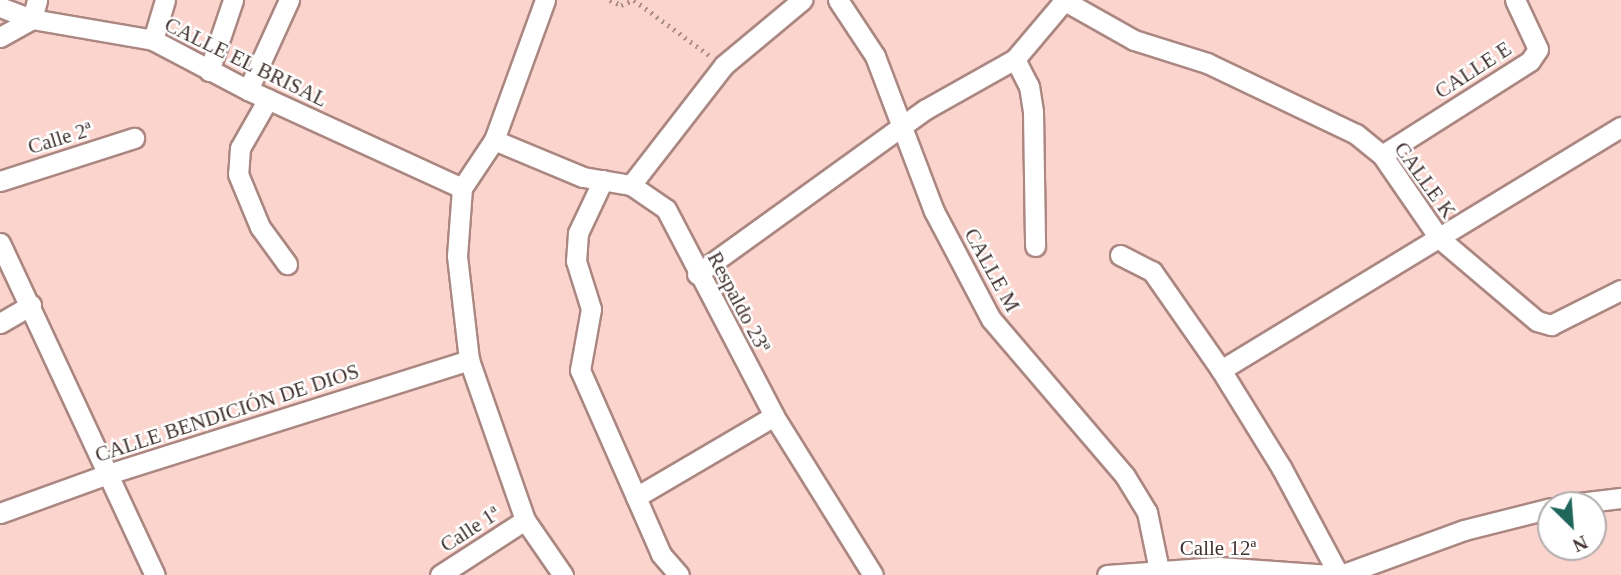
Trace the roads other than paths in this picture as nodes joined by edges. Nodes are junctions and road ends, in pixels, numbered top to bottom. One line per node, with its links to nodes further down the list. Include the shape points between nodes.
1 (165, 0): 12 (street)
2 (233, 0): 14 (street)
3 (289, 0): 15 (street)
4 (545, 0): 20 (street)
5 (802, 0): 24 (street, via 724,65)
6 (838, 0): 17 (street, CALLE M, via 875,56)
7 (1063, 0): 13 (street); 21 (street, CALLE K, via 1134,40 1207,63 1356,134)
8 (1515, 0): 21 (street, CALLE E, via 1538,49 1530,61)
9 (0, 8): 10 (street, CALLE EL BRISAL)
10 (35, 10): 11 (street); 12 (street, CALLE EL BRISAL)
11 (0, 37)
12 (153, 40): 14 (street, CALLE EL BRISAL)
13 (1014, 59): 17 (street); 28 (street, via 1029,86 1033,112)
14 (209, 71): 15 (street, CALLE EL BRISAL)
15 (248, 90): 16 (street, CALLE EL BRISAL)
16 (268, 99): 25 (street, CALLE EL BRISAL); 30 (street, via 240,148 238,174 260,227)
17 (904, 127): 31 (street); 43 (street, CALLE M, via 933,211 991,319 1125,476 1147,512)
18 (1621, 127): 26 (street)
19 (134, 138): 23 (street, Calle 2ª)
20 (494, 140): 22 (street, Respaldo 23ª, via 583,177); 25 (street)
21 (1382, 155): 26 (street, CALLE K)
22 (603, 180): 24 (street, Respaldo 23ª); 39 (street, via 578,233 576,261 591,309 580,370)
23 (0, 181)
24 (631, 185): 31 (street, Respaldo 23ª, via 666,209)
25 (463, 188): 35 (street, via 457,256)
26 (1439, 238): 32 (street, CALLE K, via 1537,321 1552,324); 36 (street)
27 (0, 243): 33 (street)
28 (1035, 246)
29 (1119, 256): 36 (street, via 1152,271)
30 (287, 264)
31 (697, 274): 37 (street, Respaldo 23ª)
32 (1621, 290)
33 (31, 305): 34 (street); 38 (street)
34 (0, 323)
35 (469, 359): 38 (street, CALLE BENDICIÓN DE DIOS); 42 (street)
36 (1222, 370): 51 (street)
37 (774, 416): 39 (street); 48 (street, Respaldo 23ª)
38 (108, 474): 41 (street, CALLE BENDICIÓN DE DIOS); 44 (street)
39 (636, 498): 47 (street, via 661,554)
40 (1537, 512): 51 (street, via 1464,530)
41 (0, 513)
42 (525, 520): 45 (street, Calle 1ª); 46 (street)
43 (1160, 573): 49 (street, Calle 12ª); 50 (street, Calle 12ª, via 1219,567)
44 (155, 575)
45 (440, 575)
46 (563, 575)
47 (679, 575)
48 (873, 575)
49 (1107, 575)
50 (1330, 575)
51 (1340, 575)

